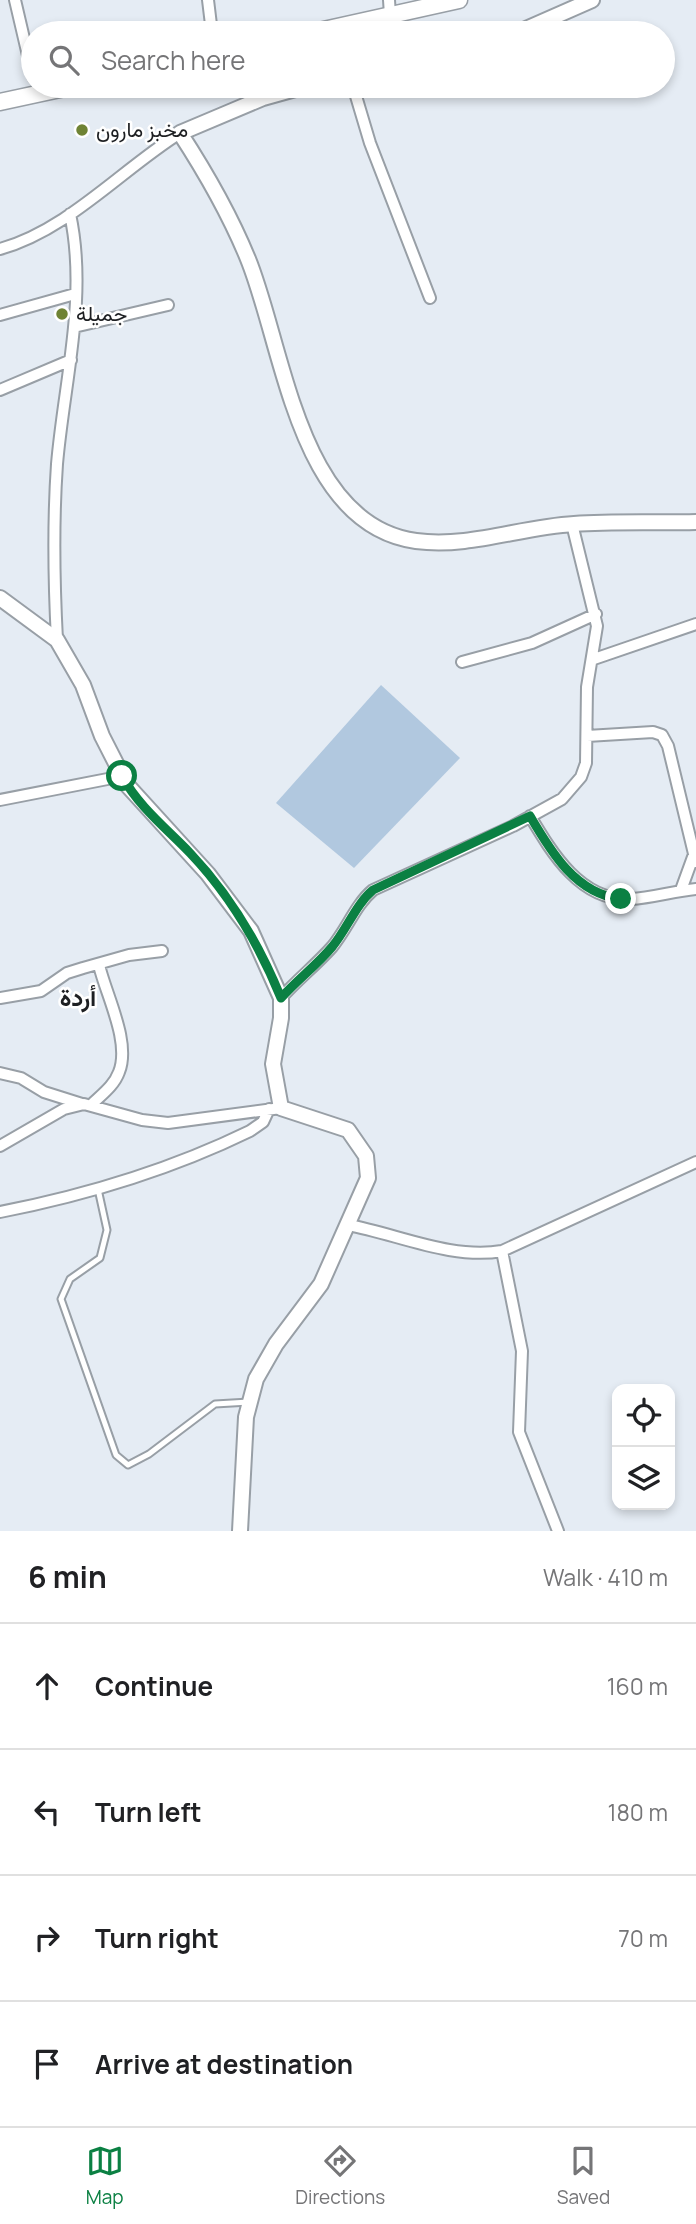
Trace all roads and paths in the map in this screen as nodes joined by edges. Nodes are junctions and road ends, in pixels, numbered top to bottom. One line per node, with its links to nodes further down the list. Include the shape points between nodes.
1 (15, 0): 9 (street)
2 (208, 0): 6 (street)
3 (459, 0): 5 (main road)
4 (592, 0): 8 (street)
5 (389, 8): 7 (main road)
6 (211, 21)
7 (348, 21)
8 (544, 21)
9 (21, 26)
10 (21, 95): 13 (main road)
11 (263, 98): 14 (street)
12 (357, 98): 18 (street)
13 (0, 102)
14 (180, 133): 15 (street); 25 (street, via 249,261 299,421 317,460 347,505 394,537 418,541 493,538)
15 (70, 215): 16 (street); 17 (street)
16 (0, 249)
17 (75, 294): 20 (street); 21 (street)
18 (430, 298)
19 (168, 305): 21 (street)
20 (0, 315)
21 (74, 327): 22 (street)
22 (71, 360): 23 (street); 29 (street, via 57,464)
23 (0, 390)
24 (696, 522): 25 (street)
25 (572, 524): 27 (street)
26 (0, 598): 29 (street)
27 (596, 614): 30 (street); 31 (street, via 531,643)
28 (696, 624): 30 (street)
29 (57, 640): 33 (street, via 83,685)
30 (594, 659): 32 (street, via 586,695)
31 (462, 662)
32 (587, 736): 35 (street, via 586,763 573,788); 36 (street, via 653,732 666,740)
33 (122, 776): 34 (street); 42 (street, via 251,931)
34 (0, 800)
35 (530, 816): 38 (street, via 556,857 599,894 631,900); 42 (street, via 373,890 331,949)
36 (695, 859): 38 (street)
37 (696, 889): 38 (street)
38 (681, 890)
39 (162, 951): 40 (street)
40 (99, 965): 41 (street, via 67,973 35,993); 44 (street, via 117,1021 121,1063 114,1082)
41 (0, 998)
42 (281, 998): 45 (street, via 273,1064)
43 (0, 1073): 44 (street)
44 (87, 1105): 45 (street, via 167,1123); 46 (street, via 64,1109)
45 (275, 1109): 48 (street, via 235,1139 153,1173); 50 (street, via 340,1126 356,1137 368,1178)
46 (0, 1146)
47 (696, 1162): 51 (street)
48 (99, 1189): 49 (street); 52 (lane, via 107,1230 100,1258 70,1279 61,1299 116,1455 128,1465 215,1404)
49 (0, 1212)
50 (348, 1225): 51 (street, via 474,1253); 52 (street, via 326,1276 276,1343)
51 (502, 1251): 54 (street, via 522,1351 519,1432)
52 (249, 1402): 53 (street)
53 (240, 1531)
54 (558, 1531)

